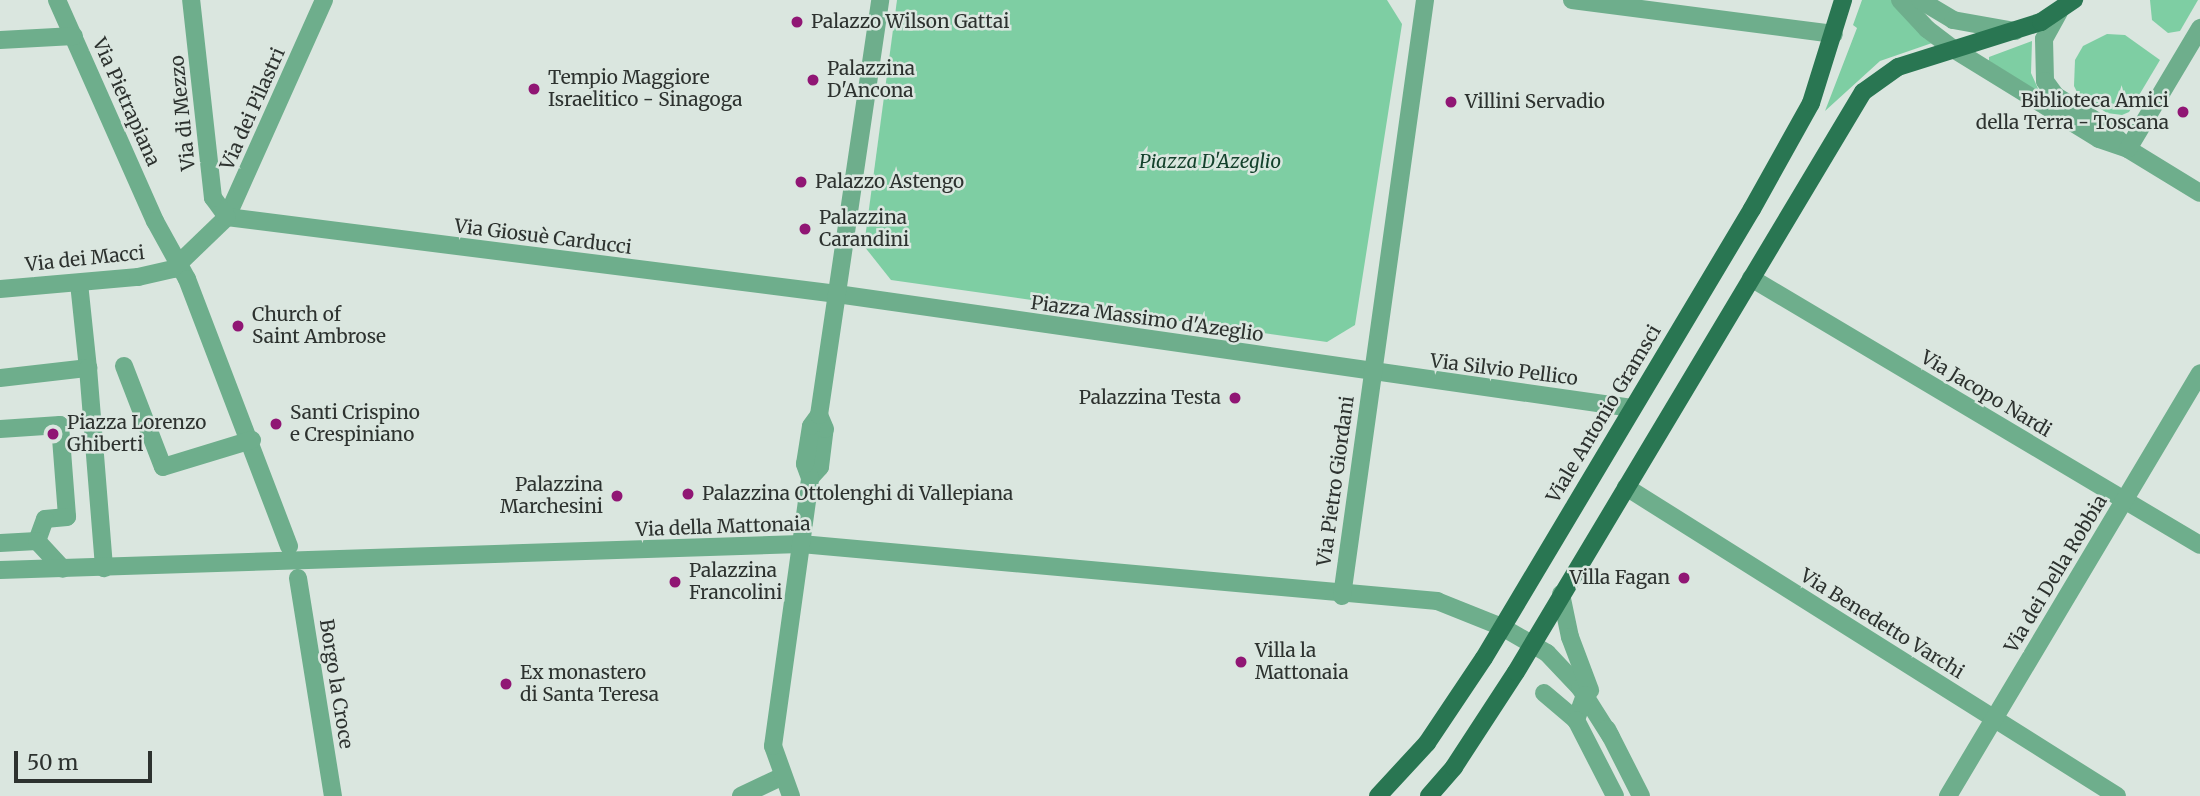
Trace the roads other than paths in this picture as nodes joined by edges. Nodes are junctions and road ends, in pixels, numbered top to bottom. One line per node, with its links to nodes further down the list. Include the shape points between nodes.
1 (57, 0): 15 (street, Via Pietrapiana)
2 (191, 0): 20 (street, Via di Mezzo, via 213,198)
3 (324, 0): 20 (street, Via dei Pilastri)
4 (880, 0): 25 (street)
5 (1425, 0): 28 (street)
6 (1572, 0): 14 (street)
7 (1843, 0): 14 (main road, Viale Antonio Gramsci)
8 (1900, 0): 17 (street, via 1920,23)
9 (1920, 0): 13 (street, via 1953,20)
10 (2074, 0): 11 (main road)
11 (2059, 12): 13 (main road); 18 (street, via 2044,39 2045,81 2056,96 2106,127)
12 (2200, 28): 18 (street)
13 (2017, 31): 17 (main road)
14 (1834, 34): 31 (main road, Viale Antonio Gramsci, via 1801,121)
15 (74, 36): 16 (street); 21 (street, Via Pietrapiana)
16 (0, 40)
17 (1955, 50): 18 (street, via 2099,139); 22 (main road, via 1898,66 1877,78 1857,100)
18 (2128, 149): 19 (street)
19 (2200, 193)
20 (227, 217): 21 (street, Via dei Pilastri); 25 (street, Via Giosuè Carducci)
21 (180, 271): 23 (street, Via dei Macci); 33 (street)
22 (1751, 278): 34 (main road); 35 (street, Via Jacopo Nardi)
23 (79, 283): 24 (street, Via dei Macci); 27 (street)
24 (0, 289)
25 (837, 294): 28 (street, Piazza Massimo d'Azeglio); 38 (street, via 819,415 811,426 805,464 810,478)
26 (124, 366): 33 (street, via 163,467)
27 (88, 368): 30 (street); 41 (street)
28 (1372, 373): 31 (street, Via Silvio Pellico); 46 (street, Via Pietro Giordani)
29 (2200, 373): 35 (street, Via dei Della Robbia)
30 (0, 378)
31 (1632, 408): 47 (main road, Viale Antonio Gramsci)
32 (0, 429): 36 (street, via 60,425 67,522 45,519)
33 (252, 440): 40 (street)
34 (1626, 487): 45 (main road); 52 (street, Via Benedetto Varchi)
35 (2125, 500): 39 (street, Via Jacopo Nardi); 52 (street, Via dei Della Robbia)
36 (37, 541): 37 (street); 43 (street)
37 (0, 543)
38 (801, 544): 41 (street, Via della Mattonaia); 46 (street, Via della Mattonaia); 54 (street, via 774,759)
39 (2200, 545)
40 (289, 546)
41 (104, 568): 43 (street)
42 (0, 569): 43 (street)
43 (63, 569)
44 (298, 578): 55 (street, Borgo la Croce)
45 (1560, 594): 48 (main road); 53 (street, via 1580,667)
46 (1342, 596): 47 (street, Via della Mattonaia, via 1437,601)
47 (1502, 627): 48 (street, Via della Mattonaia); 58 (main road, Viale Antonio Gramsci, via 1427,743)
48 (1533, 643): 50 (street, Via della Mattonaia, via 1555,660); 59 (main road, via 1454,767)
49 (1544, 693): 51 (street)
50 (1585, 695): 51 (street); 53 (street, Via della Mattonaia)
51 (1576, 720): 60 (street)
52 (1994, 720): 62 (street, Via dei Della Robbia); 63 (street, Via Benedetto Varchi)
53 (1611, 737): 61 (street)
54 (781, 776): 56 (street); 57 (street)
55 (333, 796)
56 (741, 796)
57 (790, 796)
58 (1378, 796)
59 (1429, 796)
60 (1615, 796)
61 (1641, 796)
62 (1948, 796)
63 (2117, 796)

